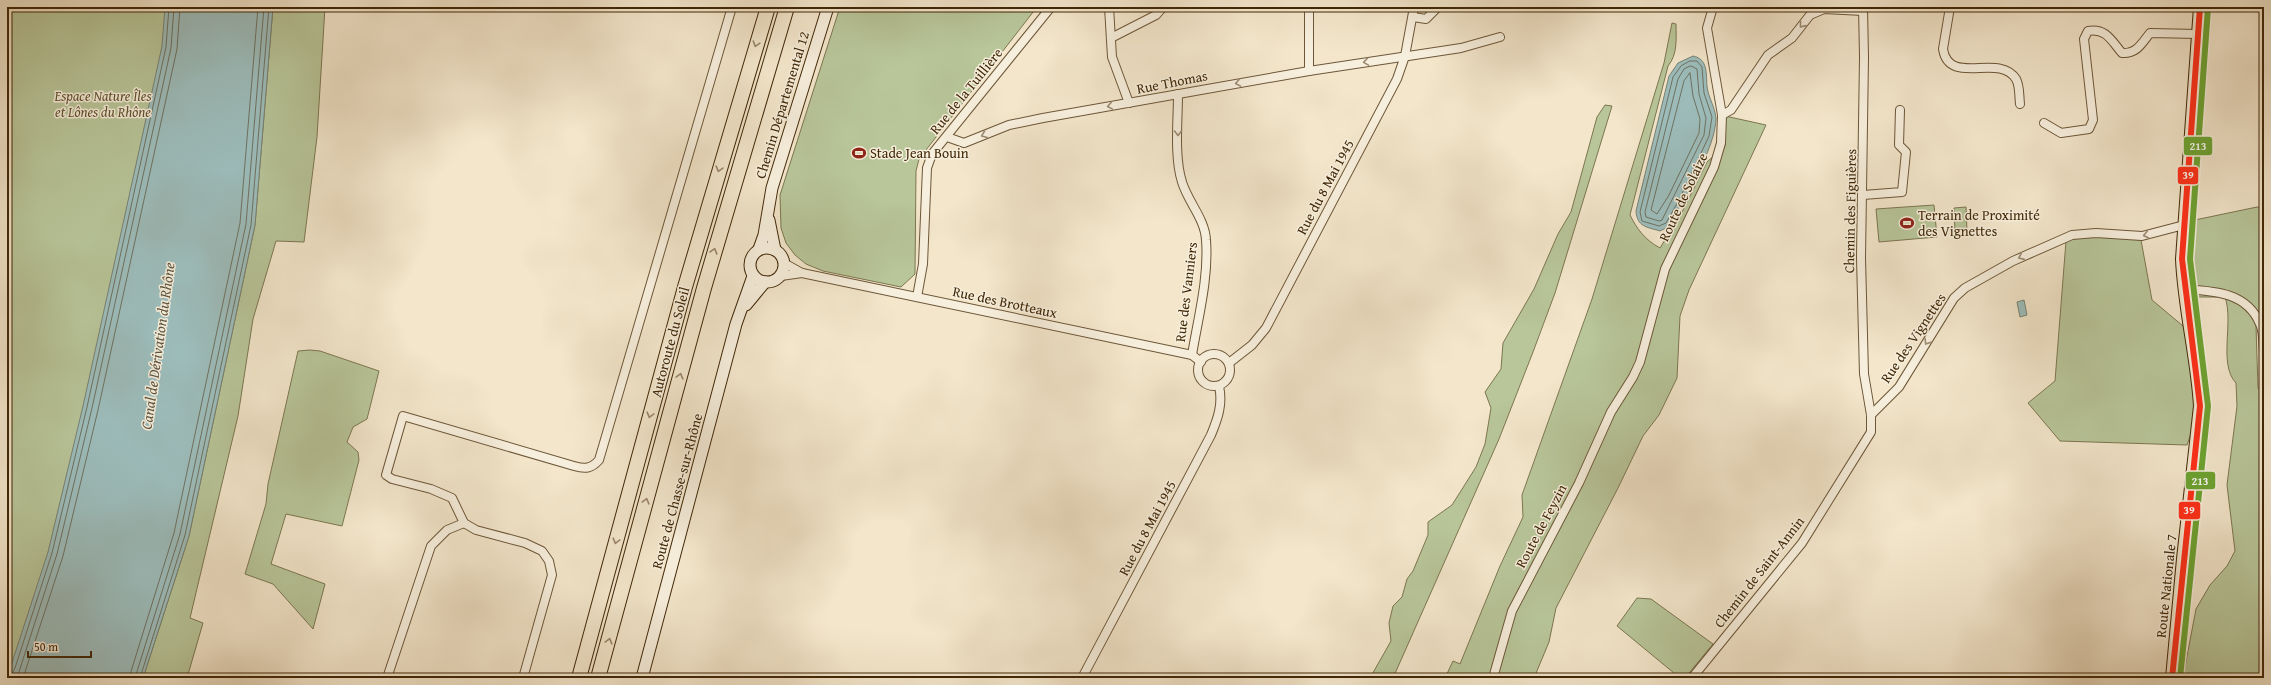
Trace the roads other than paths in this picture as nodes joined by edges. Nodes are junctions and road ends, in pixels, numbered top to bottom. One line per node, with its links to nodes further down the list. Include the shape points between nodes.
1 (732, 7): 48 (street, via 599,460 593,466 584,468 403,416 386,475 452,498)
2 (768, 7): 51 (highway, Autoroute du Soleil, one-way to 51, via 687,280)
3 (787, 7): 52 (highway, Autoroute du Soleil, one-way to 3, via 704,288)
4 (828, 7): 29 (main road, Chemin Départemental 12, via 772,188)
5 (1051, 7): 27 (street, Rue de la Tuillière)
6 (1109, 7): 18 (street)
7 (1163, 7): 18 (street, via 1156,15)
8 (1309, 7): 20 (street)
9 (1414, 7): 15 (street, Rue du 8 Mai 1945)
10 (1438, 7): 15 (street, via 1426,19)
11 (1713, 7): 25 (street, Route de Solaize, via 1707,28)
12 (1950, 7): 23 (street, via 1944,56 1950,64 1957,67 1996,68 2007,71 2016,79)
13 (2200, 7): 16 (main road, Route Nationale 7)
14 (1863, 9): 25 (street, one-way to 25, via 1824,9 1810,15 1792,38 1768,55 1731,110); 28 (street, Chemin des Figuières)
15 (1413, 17): 19 (street, Rue du 8 Mai 1945)
16 (2198, 34): 26 (street, via 2150,33 2138,50 2122,53 2104,33 2098,30 2088,31 2084,39 2093,120 2089,129 2061,133); 30 (main road, Route Nationale 7)
17 (1500, 37): 19 (street, Rue Thomas, via 1461,48)
18 (1111, 38): 22 (street, via 1112,57)
19 (1405, 56): 20 (street, Rue Thomas, one-way to 20); 44 (street, Rue du 8 Mai 1945, via 1397,79 1266,328 1252,345)
20 (1309, 71): 21 (street, Rue Thomas, one-way to 21)
21 (1178, 94): 22 (street, Rue Thomas); 42 (street, Rue des Vanniers, one-way to 42, via 1182,182 1202,223 1206,239)
22 (1129, 103): 27 (street, Rue Thomas, one-way to 27, via 1009,125 964,143)
23 (2020, 104)
24 (1900, 110): 28 (street, via 1899,145 1906,152 1902,192)
25 (1722, 115): 46 (street, Route de Solaize, via 1720,143 1714,167 1665,269 1640,362)
26 (2044, 123)
27 (947, 137): 39 (street, Rue de la Tuillière, via 932,154 927,168 923,264)
28 (1863, 195): 47 (street, Chemin des Figuières, via 1861,258 1864,374)
29 (767, 212): 31 (main road, Chemin Départemental 12); 32 (main road, Chemin Départemental 12)
30 (2184, 225): 38 (main road, Route Nationale 7); 47 (street, Rue des Vignettes, one-way to 47, via 2142,236 2072,234 2013,261 1965,288 1954,298 1899,387)
31 (759, 249): 32 (main road); 35 (main road, via 750,261 750,272)
32 (775, 250): 33 (main road, via 783,257)
33 (784, 263): 34 (street, Rue des Brotteaux); 36 (main road)
34 (802, 273): 36 (street, Rue des Brotteaux); 39 (street, Rue des Brotteaux)
35 (753, 276): 37 (main road); 40 (main road, Route de Chasse-sur-Rhône)
36 (781, 276): 37 (main road)
37 (765, 282): 40 (main road, Route de Chasse-sur-Rhône)
38 (2184, 290): 41 (street, via 2232,296 2250,306 2261,325); 57 (main road, Route Nationale 7, via 2199,384 2200,406)
39 (917, 297): 42 (street, Rue des Brotteaux)
40 (741, 312): 53 (main road, Route de Chasse-sur-Rhône)
41 (2264, 352)
42 (1192, 355): 43 (street, Rue des Brotteaux)
43 (1201, 362): 44 (street, via 1213,354 1222,356); 45 (street, via 1198,370 1201,379 1208,385)
44 (1229, 363): 45 (street, via 1229,377)
45 (1218, 386): 54 (street, Rue du 8 Mai 1945, via 1221,404 1211,435)
46 (1625, 391): 55 (street, Route de Feyzin, via 1611,412 1579,483 1512,611)
47 (1871, 415): 56 (street, Chemin de Saint-Annin, via 1871,432 1802,542)
48 (464, 523): 49 (street, via 446,530 431,546); 50 (street, via 476,530 525,543 542,551 549,561 552,575)
49 (387, 678)
50 (523, 678)
51 (579, 678)
52 (598, 678)
53 (642, 678)
54 (1082, 678)
55 (1493, 678)
56 (1692, 678)
57 (2172, 678)

